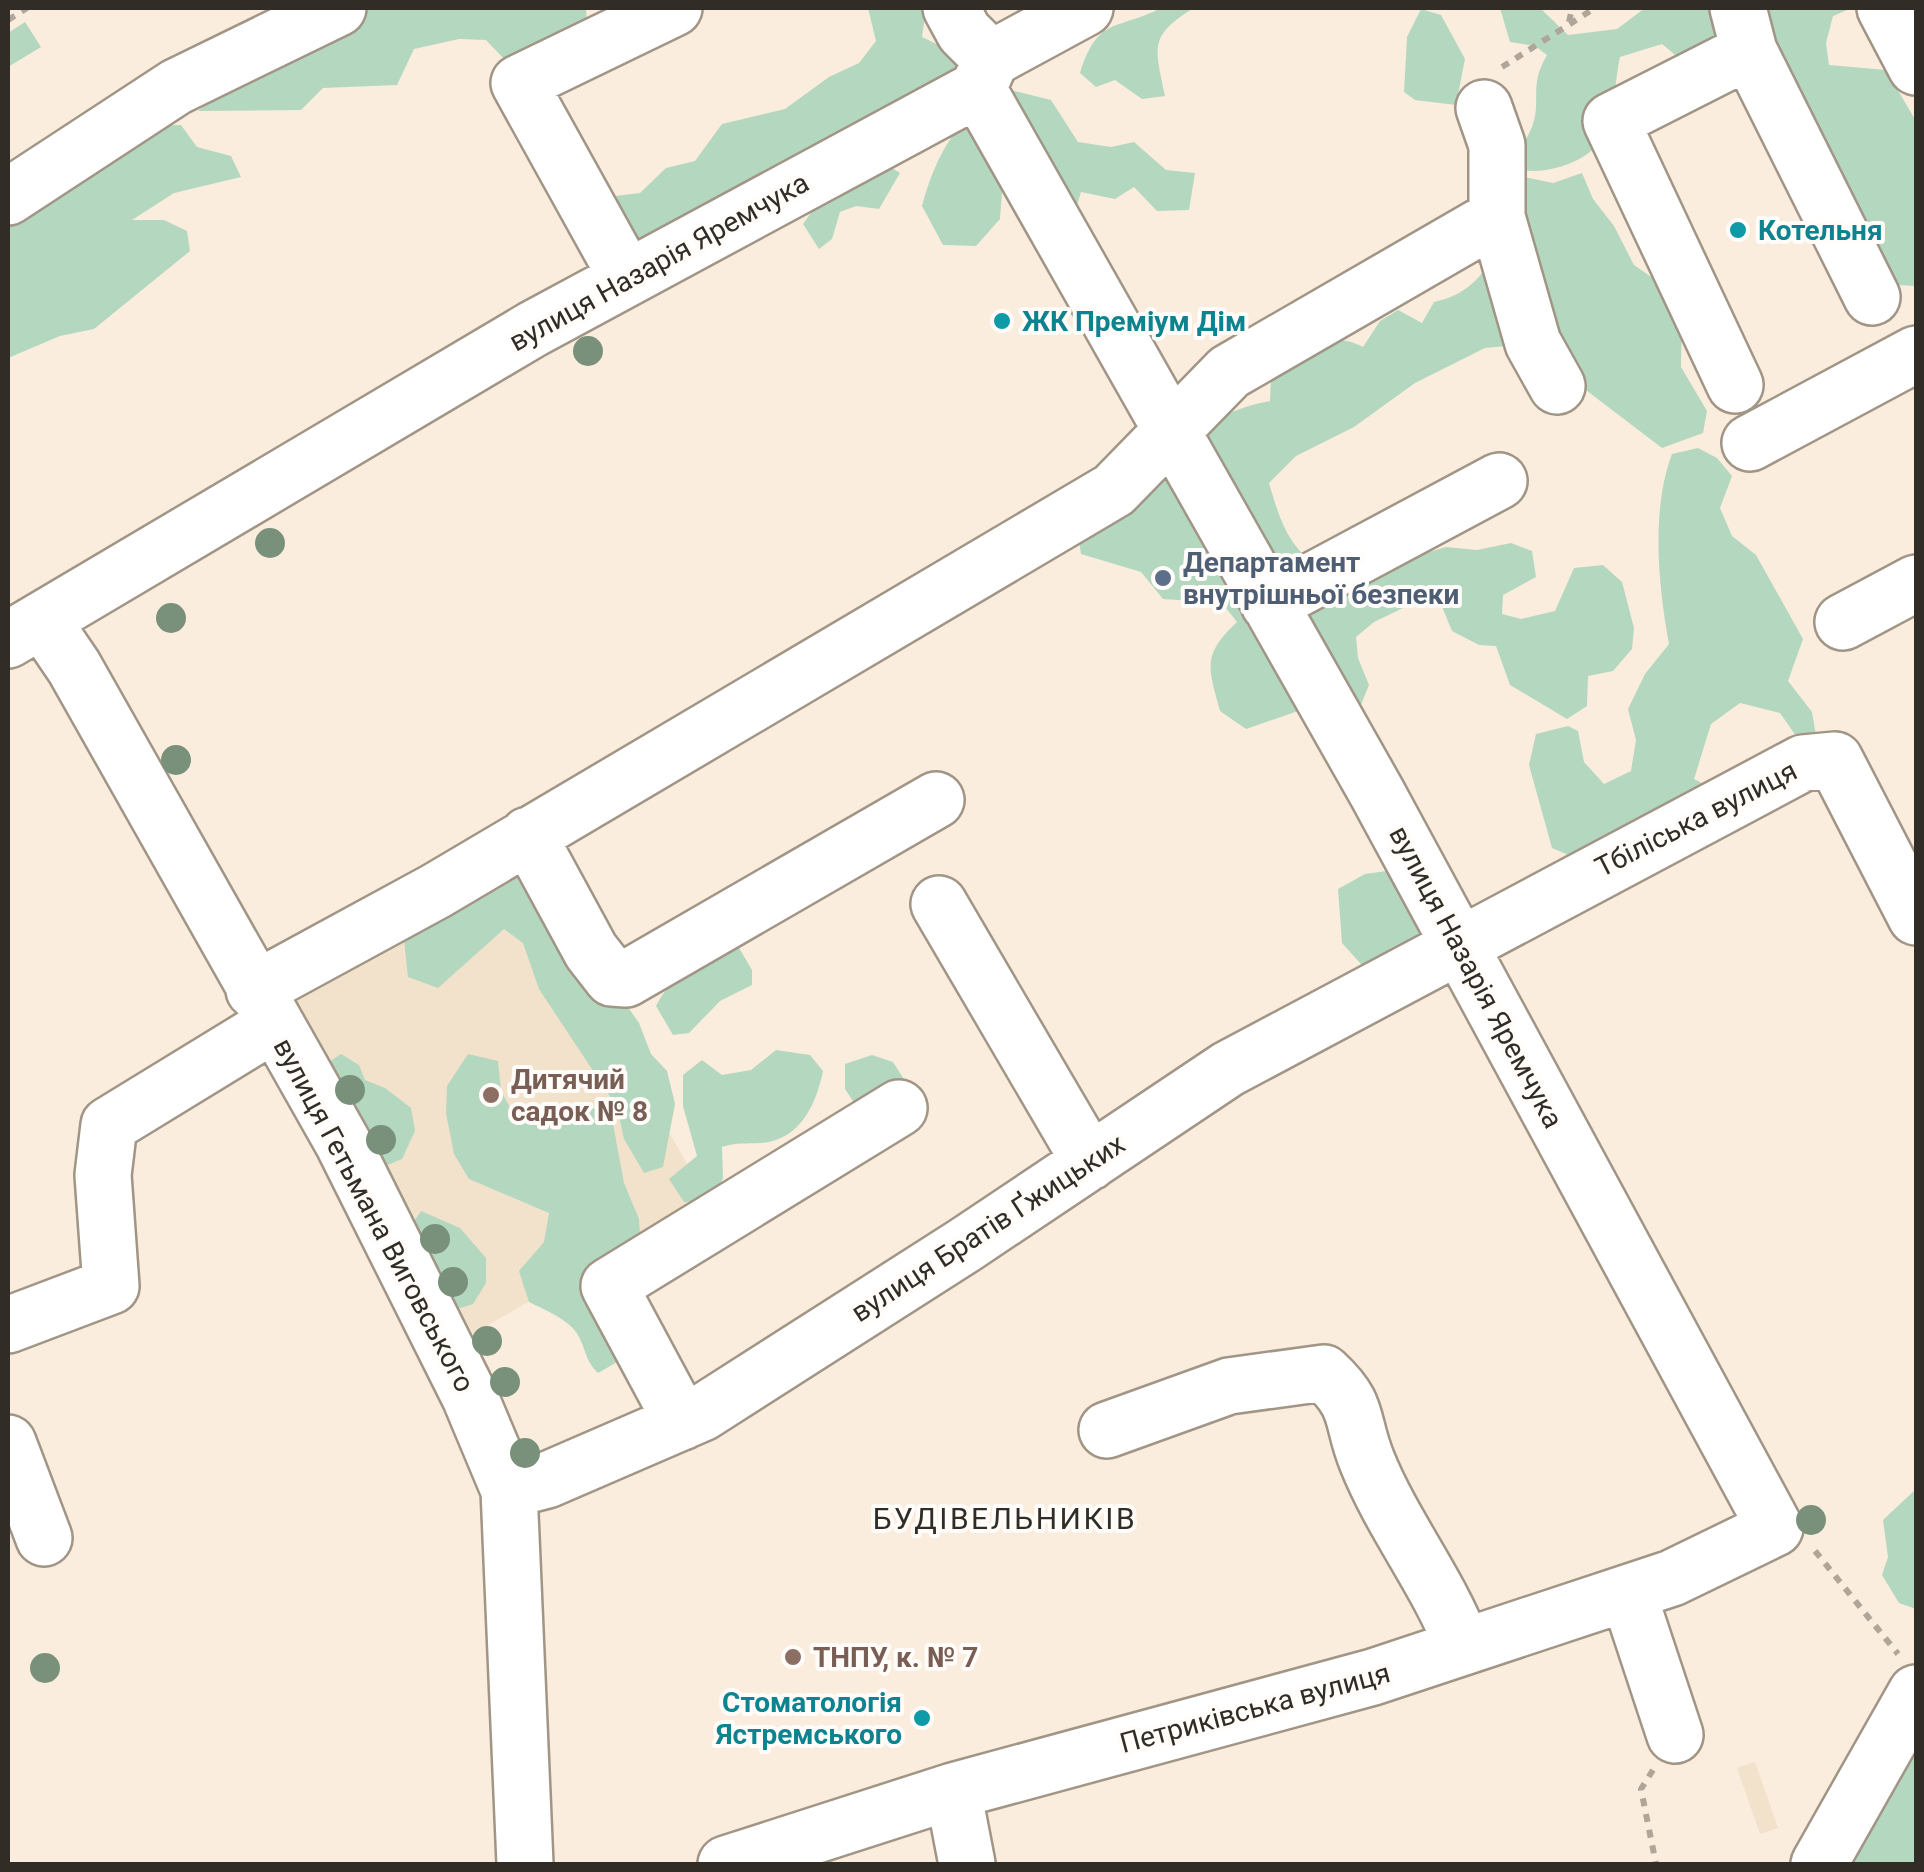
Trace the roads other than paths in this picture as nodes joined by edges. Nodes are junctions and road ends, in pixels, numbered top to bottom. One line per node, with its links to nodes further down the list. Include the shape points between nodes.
1 (338, 8): 10 (street, via 176,87)
2 (674, 8): 12 (street, via 519,82)
3 (951, 8): 8 (street)
4 (1085, 8): 8 (street)
5 (1885, 8): 7 (street)
6 (1744, 29): 13 (street); 15 (street, via 1611,120)
7 (1916, 67)
8 (984, 74): 12 (street, вулиця Назарія Яремчука); 17 (street, вулиця Назарія Яремчука)
9 (1490, 90): 11 (street)
10 (8, 197)
11 (1497, 217): 16 (street, via 1532,344); 17 (street, via 1228,372)
12 (627, 278): 23 (street, вулиця Назарія Яремчука)
13 (1872, 297)
14 (1916, 354): 18 (street)
15 (1735, 385)
16 (1557, 386)
17 (1170, 430): 21 (street, вулиця Назарія Яремчука); 25 (street, via 1114,490)
18 (1750, 444)
19 (1499, 481): 21 (street)
20 (1916, 584): 22 (street)
21 (1269, 604): 28 (street, вулиця Назарія Яремчука)
22 (1844, 622)
23 (25, 630): 29 (street, вулиця Гетьмана Виговського, via 74,667)
24 (936, 800): 25 (street, via 626,979 612,978 591,951)
25 (528, 835): 29 (street)
26 (939, 904): 31 (street)
27 (1916, 917): 28 (street, Тбіліська вулиця, via 1834,760 1803,763)
28 (1458, 943): 31 (street, вулиця Братів Ґжицьких, via 1228,1069); 38 (street, вулиця Назарія Яремчука)
29 (264, 1007): 32 (street, via 109,1125 104,1175 111,1286); 36 (street, вулиця Гетьмана Виговського, via 343,1142)
30 (899, 1108): 33 (street, via 609,1286)
31 (1090, 1162): 33 (street, вулиця Братів Ґжицьких)
32 (8, 1325)
33 (682, 1422): 36 (street, вулиця Братів Ґжицьких)
34 (1106, 1430): 40 (street, via 1229,1386 1324,1373 1348,1395 1366,1460 1447,1604)
35 (8, 1444): 37 (street)
36 (509, 1490): 44 (street, вулиця Гетьмана Виговського)
37 (44, 1538)
38 (1794, 1539): 39 (street, Петриківська вулиця)
39 (1628, 1593): 40 (street, Петриківська вулиця); 42 (street)
40 (1464, 1648): 43 (street, Петриківська вулиця)
41 (1916, 1693): 47 (street)
42 (1674, 1735)
43 (953, 1790): 45 (street, Петриківська вулиця); 46 (street)
44 (526, 1864)
45 (726, 1864)
46 (968, 1864)
47 (1818, 1864)

